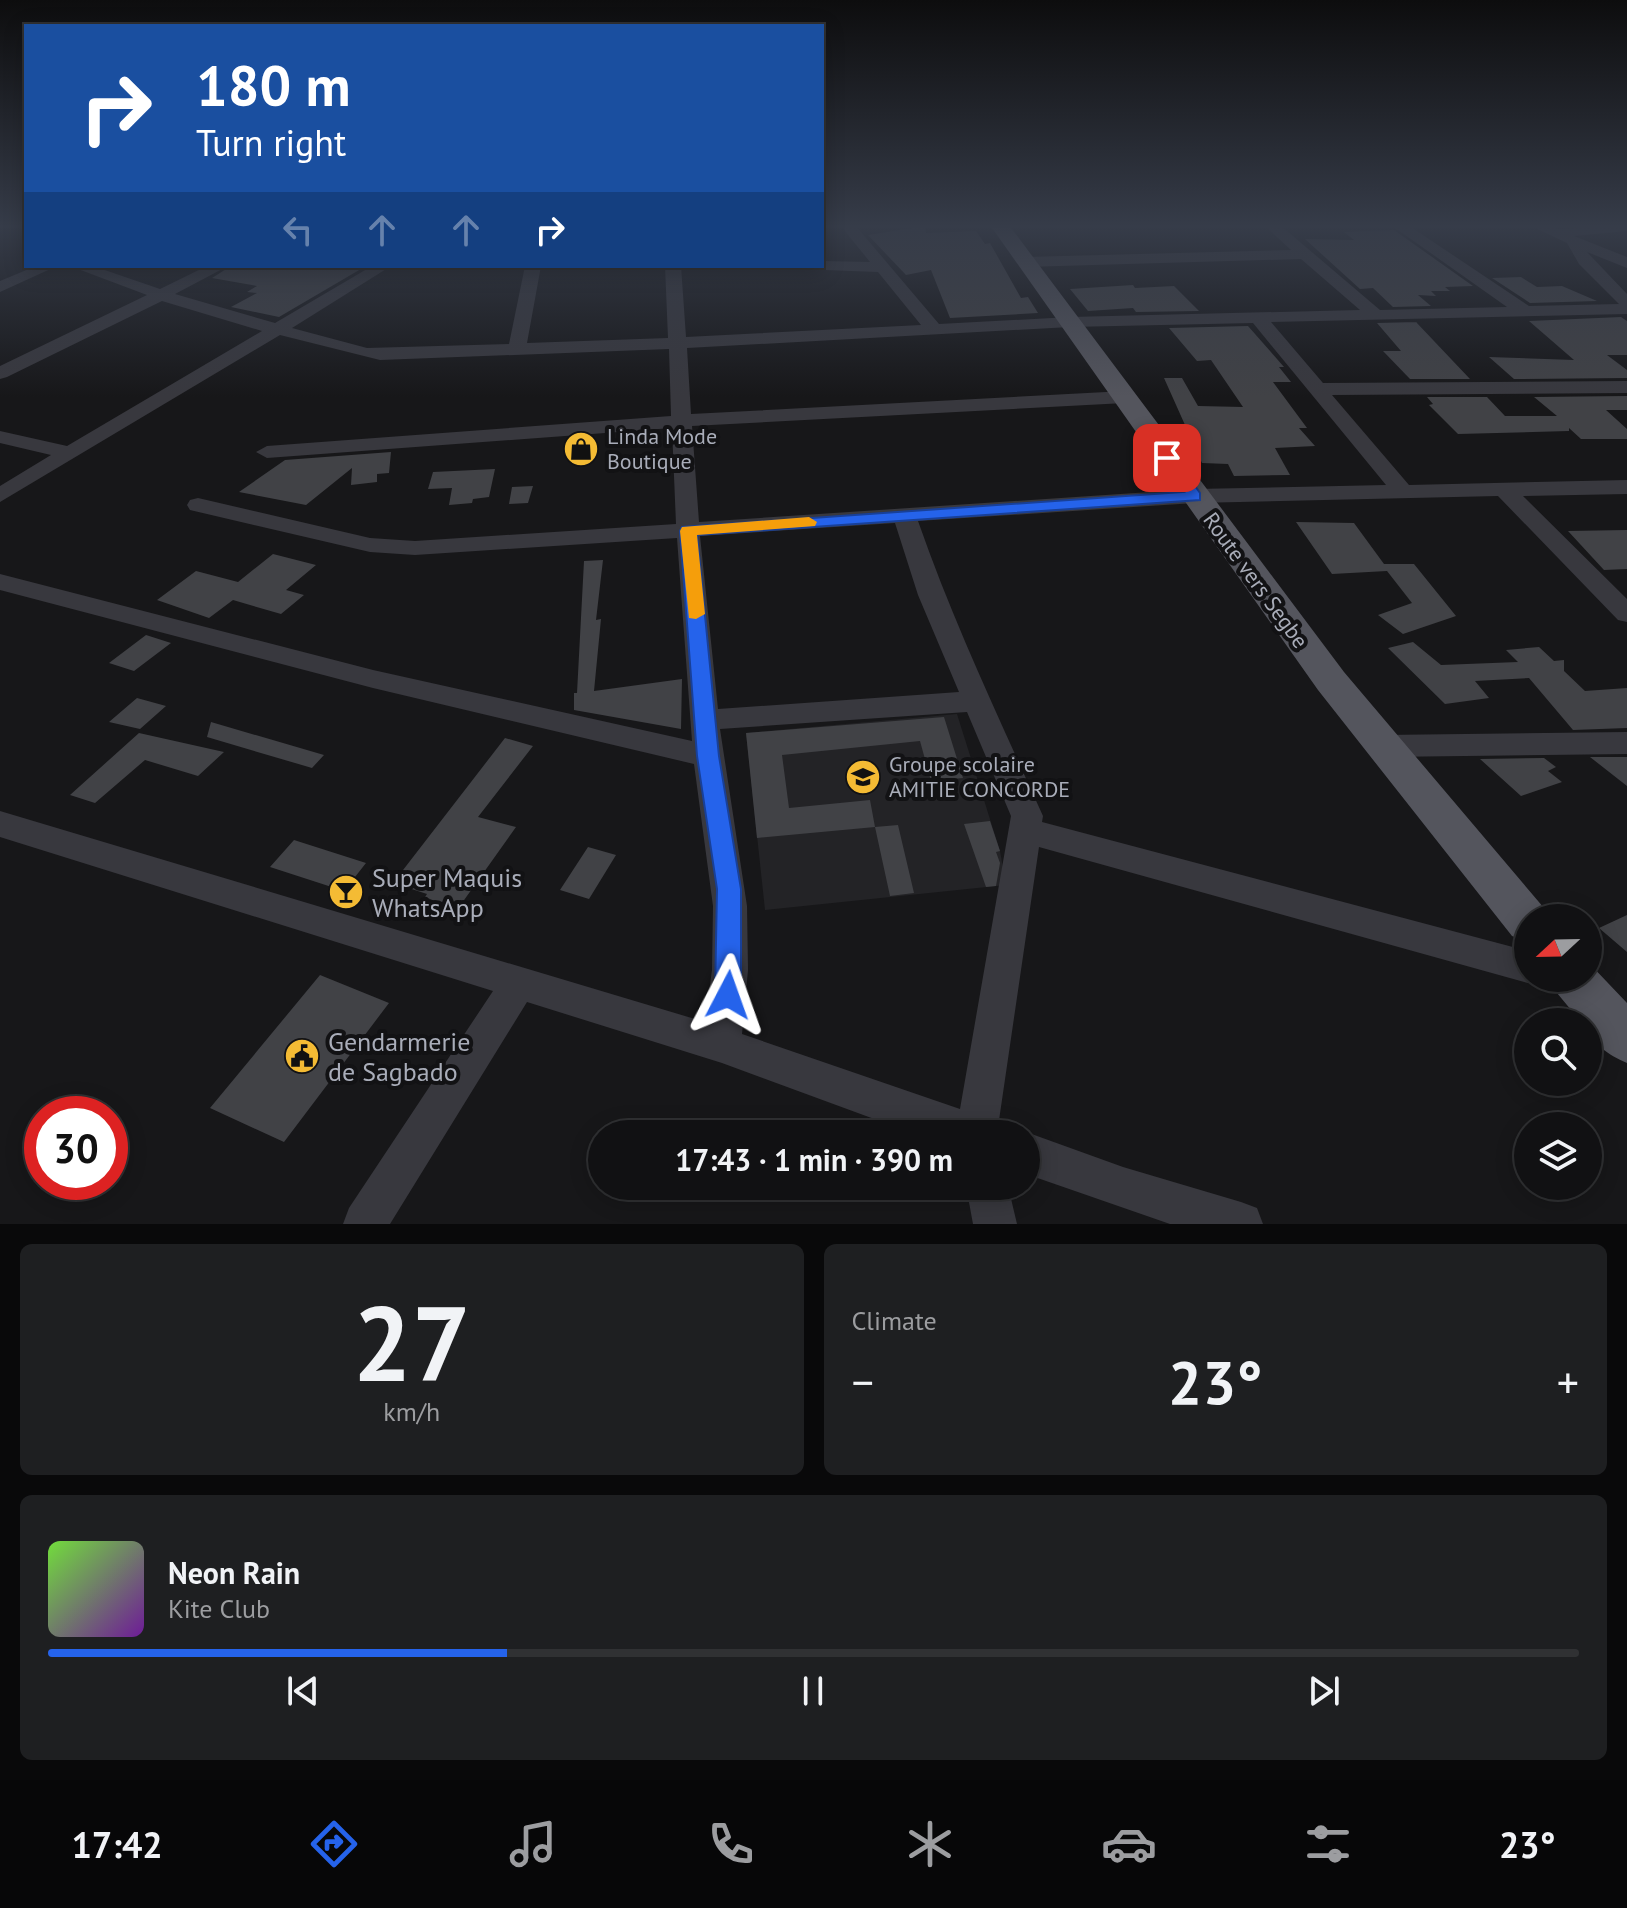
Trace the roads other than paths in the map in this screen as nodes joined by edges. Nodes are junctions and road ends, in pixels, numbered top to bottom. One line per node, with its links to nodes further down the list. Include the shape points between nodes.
1 (124, 282): 11 (street)
2 (187, 282): 11 (street)
3 (356, 282): 17 (street)
4 (530, 282): 20 (street)
5 (674, 282): 19 (street)
6 (894, 282): 18 (street)
7 (1040, 282): 16 (main road, Route vers Segbe)
8 (1336, 282): 14 (street)
9 (1482, 282): 13 (street)
10 (1604, 282): 12 (street)
11 (160, 295): 17 (street); 21 (street)
12 (1627, 306): 13 (street)
13 (1526, 312): 14 (street)
14 (1377, 316): 15 (street)
15 (1258, 318): 16 (street); 23 (street)
16 (1070, 322): 18 (street); 24 (main road, Route vers Segbe)
17 (277, 329): 20 (street, via 372,354); 28 (street)
18 (934, 329): 19 (street)
19 (677, 343): 20 (street); 25 (street)
20 (517, 349)
21 (0, 373)
22 (1627, 387): 23 (street)
23 (1320, 389): 31 (street)
24 (1125, 397): 25 (street); 33 (main road, Route vers Segbe)
25 (681, 421): 27 (street); 36 (street)
26 (0, 437): 28 (street)
27 (267, 452)
28 (70, 453): 32 (street)
29 (1627, 487): 30 (street)
30 (1503, 489): 31 (street); 38 (street)
31 (1402, 491): 33 (street)
32 (0, 495)
33 (1195, 496): 35 (street); 42 (main road, Route vers Segbe)
34 (198, 505): 36 (street, via 393,548)
35 (904, 516): 36 (street); 39 (street, via 931,595)
36 (688, 531): 40 (street)
37 (0, 582): 43 (street, via 373,679)
38 (1627, 614)
39 (979, 701): 40 (street); 45 (street, via 1024,807)
40 (705, 720): 43 (street)
41 (1627, 743): 42 (street)
42 (1383, 746): 46 (main road, Route vers Segbe)
43 (708, 756): 51 (street, via 730,906)
44 (0, 824): 48 (street)
45 (1027, 831): 47 (street); 53 (street)
46 (1514, 905)
47 (1514, 963)
48 (518, 984): 51 (street); 56 (street)
49 (1584, 992): 50 (main road)
50 (1627, 1039)
51 (722, 1045): 52 (street)
52 (934, 1120)
53 (976, 1120)
54 (1040, 1158): 58 (street)
55 (990, 1200): 57 (street)
56 (365, 1224)
57 (995, 1224)
58 (1241, 1224)

